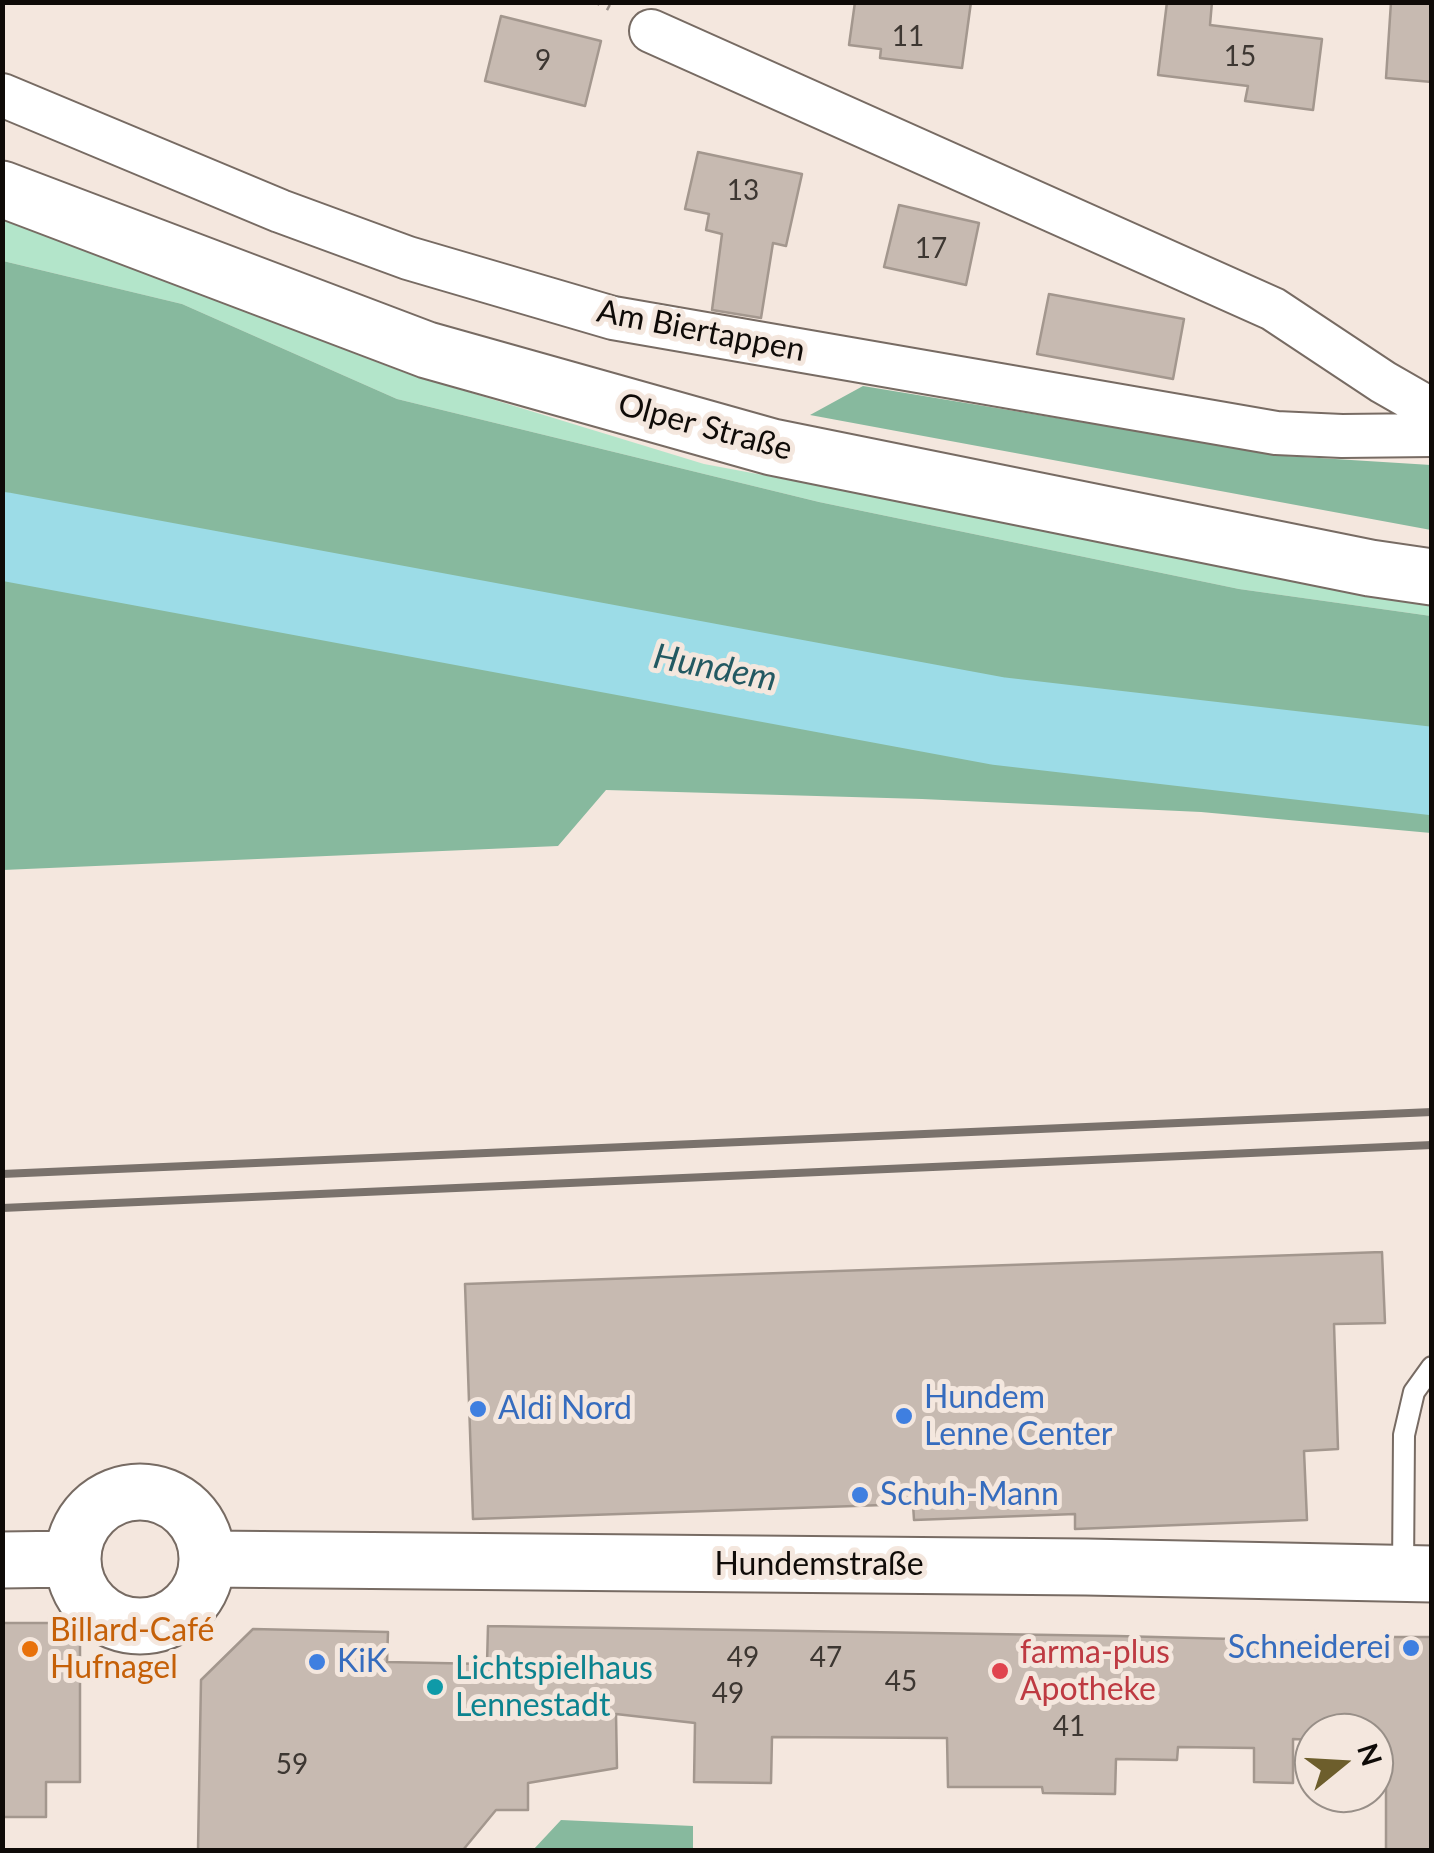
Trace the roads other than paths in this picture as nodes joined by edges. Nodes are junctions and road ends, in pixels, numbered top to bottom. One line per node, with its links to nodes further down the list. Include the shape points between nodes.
1 (652, 31): 4 (street, via 1273,309 1425,406)
2 (12, 99): 5 (street, Am Biertappen, via 408,258 613,318 1276,433)
3 (2, 189): 6 (main road, Olper Straße, via 427,350 772,448)
4 (1432, 417)
5 (1432, 436)
6 (1432, 577)
7 (1432, 1367): 11 (lane, via 1414,1392 1404,1435)
8 (72, 1559): 9 (main road, via 75,1539 100,1505 140,1492 179,1505 194,1520); 9 (main road, via 85,1599 100,1614 139,1626 178,1614 193,1599); 10 (main road)
9 (207, 1559): 11 (main road, Hundemstraße)
10 (2, 1560)
11 (1417, 1573)

